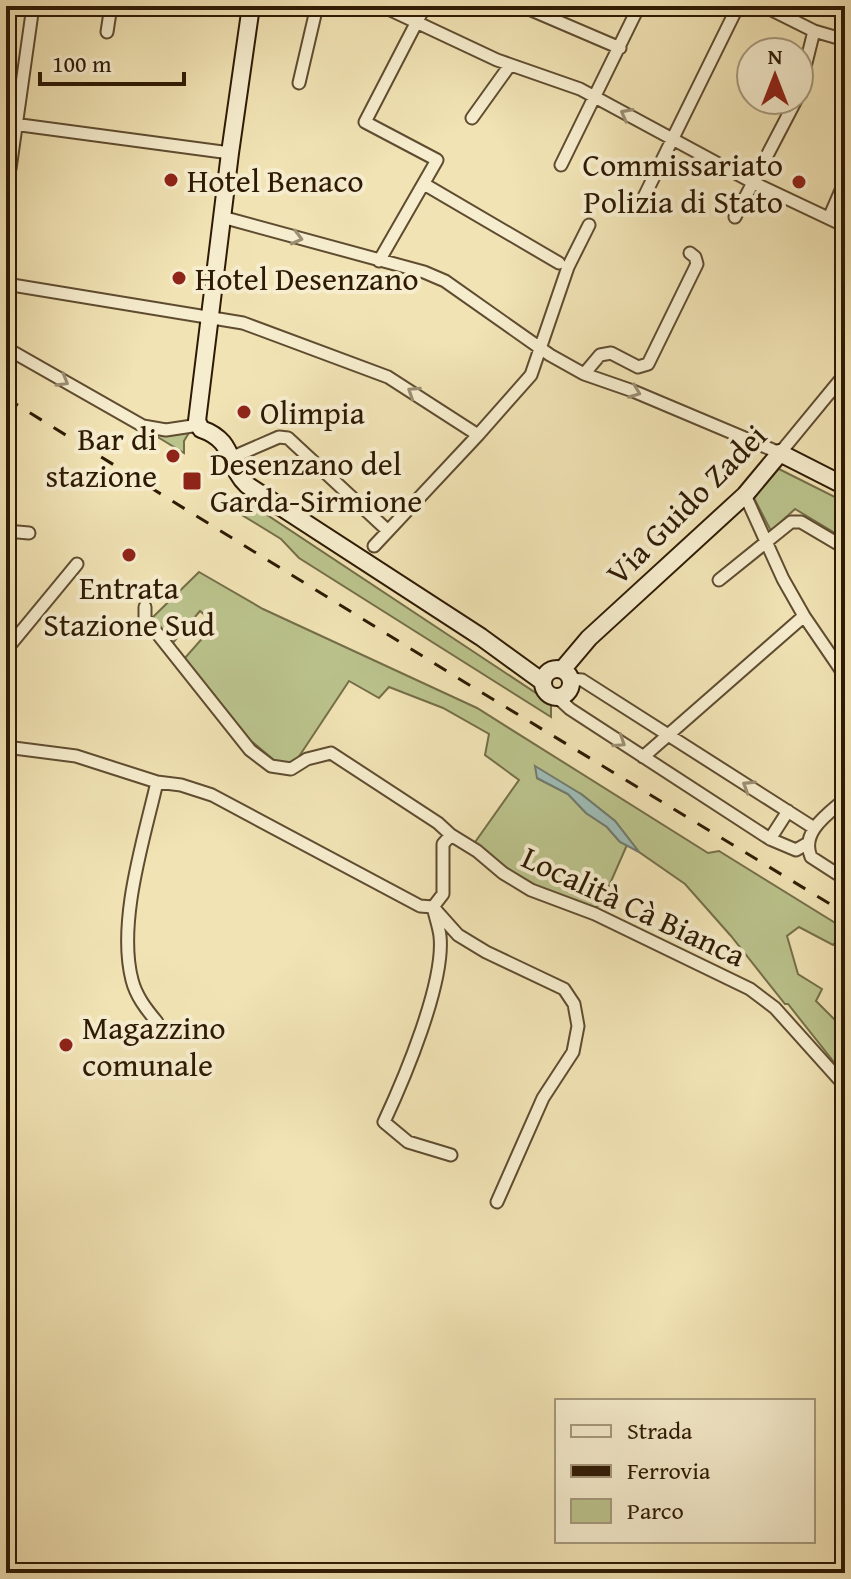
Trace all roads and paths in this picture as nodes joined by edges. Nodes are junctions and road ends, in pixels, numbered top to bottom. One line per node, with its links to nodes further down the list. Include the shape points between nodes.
1 (33, 6): 22 (street)
2 (111, 6): 13 (street)
3 (251, 6): 24 (street)
4 (317, 6): 18 (street)
5 (382, 6): 11 (street)
6 (425, 6): 11 (street)
7 (522, 6): 16 (street)
8 (639, 6): 16 (street)
9 (738, 6): 23 (street)
10 (764, 6): 12 (street)
11 (417, 22): 17 (street); 29 (street, via 365,122 437,160)
12 (814, 31): 14 (street); 15 (street)
13 (107, 32)
14 (813, 36)
15 (845, 40)
16 (620, 48): 19 (street)
17 (510, 65): 19 (street); 21 (street)
18 (299, 83)
19 (595, 97): 23 (street, one-way to 19); 25 (street)
20 (787, 116): 28 (street)
21 (472, 118)
22 (11, 124): 24 (street); 26 (street)
23 (673, 139): 28 (street); 30 (street)
24 (230, 153): 31 (street)
25 (561, 165)
26 (10, 169)
27 (845, 181): 33 (street)
28 (752, 182): 32 (street); 33 (street)
29 (424, 184): 37 (street); 38 (street)
30 (638, 209)
31 (222, 217): 37 (street, one-way to 37); 40 (street)
32 (735, 217)
33 (829, 218): 35 (street)
34 (589, 225): 41 (street)
35 (845, 226)
36 (690, 253): 43 (street, via 697,264 648,364 638,367 611,353 600,355)
37 (379, 261): 41 (street, via 445,281)
38 (559, 263)
39 (6, 284): 40 (street)
40 (209, 316): 45 (street); 46 (street, one-way to 40, via 388,377 284,336)
41 (540, 347): 43 (street); 46 (street, via 531,375)
42 (6, 348): 45 (street, one-way to 45, via 143,426)
43 (584, 374): 47 (street, one-way to 47)
44 (845, 374): 47 (street, Via Guido Zadei)
45 (200, 427): 48 (street)
46 (478, 435): 51 (street)
47 (780, 453): 49 (street); 50 (street, Via Guido Zadei)
48 (233, 457): 51 (street, via 288,438); 64 (street, via 240,478 258,493)
49 (845, 486)
50 (745, 495): 54 (street); 62 (street, Via Guido Zadei, via 589,638)
51 (387, 530): 55 (street)
52 (6, 531): 53 (street)
53 (29, 533)
54 (767, 540): 56 (street, via 791,522 801,522); 58 (street); 60 (street)
55 (374, 546)
56 (845, 548)
57 (77, 564): 61 (street)
58 (719, 580)
59 (145, 607): 73 (street, Località Cà Bianca, via 145,618 260,758 291,769 331,753)
60 (804, 616): 63 (street); 66 (street)
61 (6, 650)
62 (566, 674): 64 (street, via 549,671); 65 (street, via 568,691); 66 (street)
63 (845, 676)
64 (543, 682): 65 (street)
65 (557, 697): 68 (street, one-way to 68)
66 (666, 735): 68 (street); 71 (street, one-way to 66)
67 (8, 751): 69 (street, via 76,756)
68 (643, 757): 74 (street)
69 (157, 782): 77 (street, via 212,795 420,906); 78 (street, via 129,913 132,979)
70 (845, 799): 72 (street)
71 (788, 811): 72 (street); 74 (street)
72 (814, 828): 75 (street)
73 (451, 835): 77 (street, via 443,844 443,894); 79 (street, Località Cà Bianca, via 531,890 595,914 750,989 775,1008)
74 (770, 839): 75 (street, via 796,850)
75 (808, 843): 76 (street, via 811,857)
76 (845, 879)
77 (433, 907): 80 (street, via 440,936 432,994 384,1122 408,1142); 81 (street, via 458,935 564,989 574,1004 578,1026 573,1052 543,1098)
78 (157, 1022)
79 (845, 1086)
80 (451, 1155)
81 (497, 1202)

